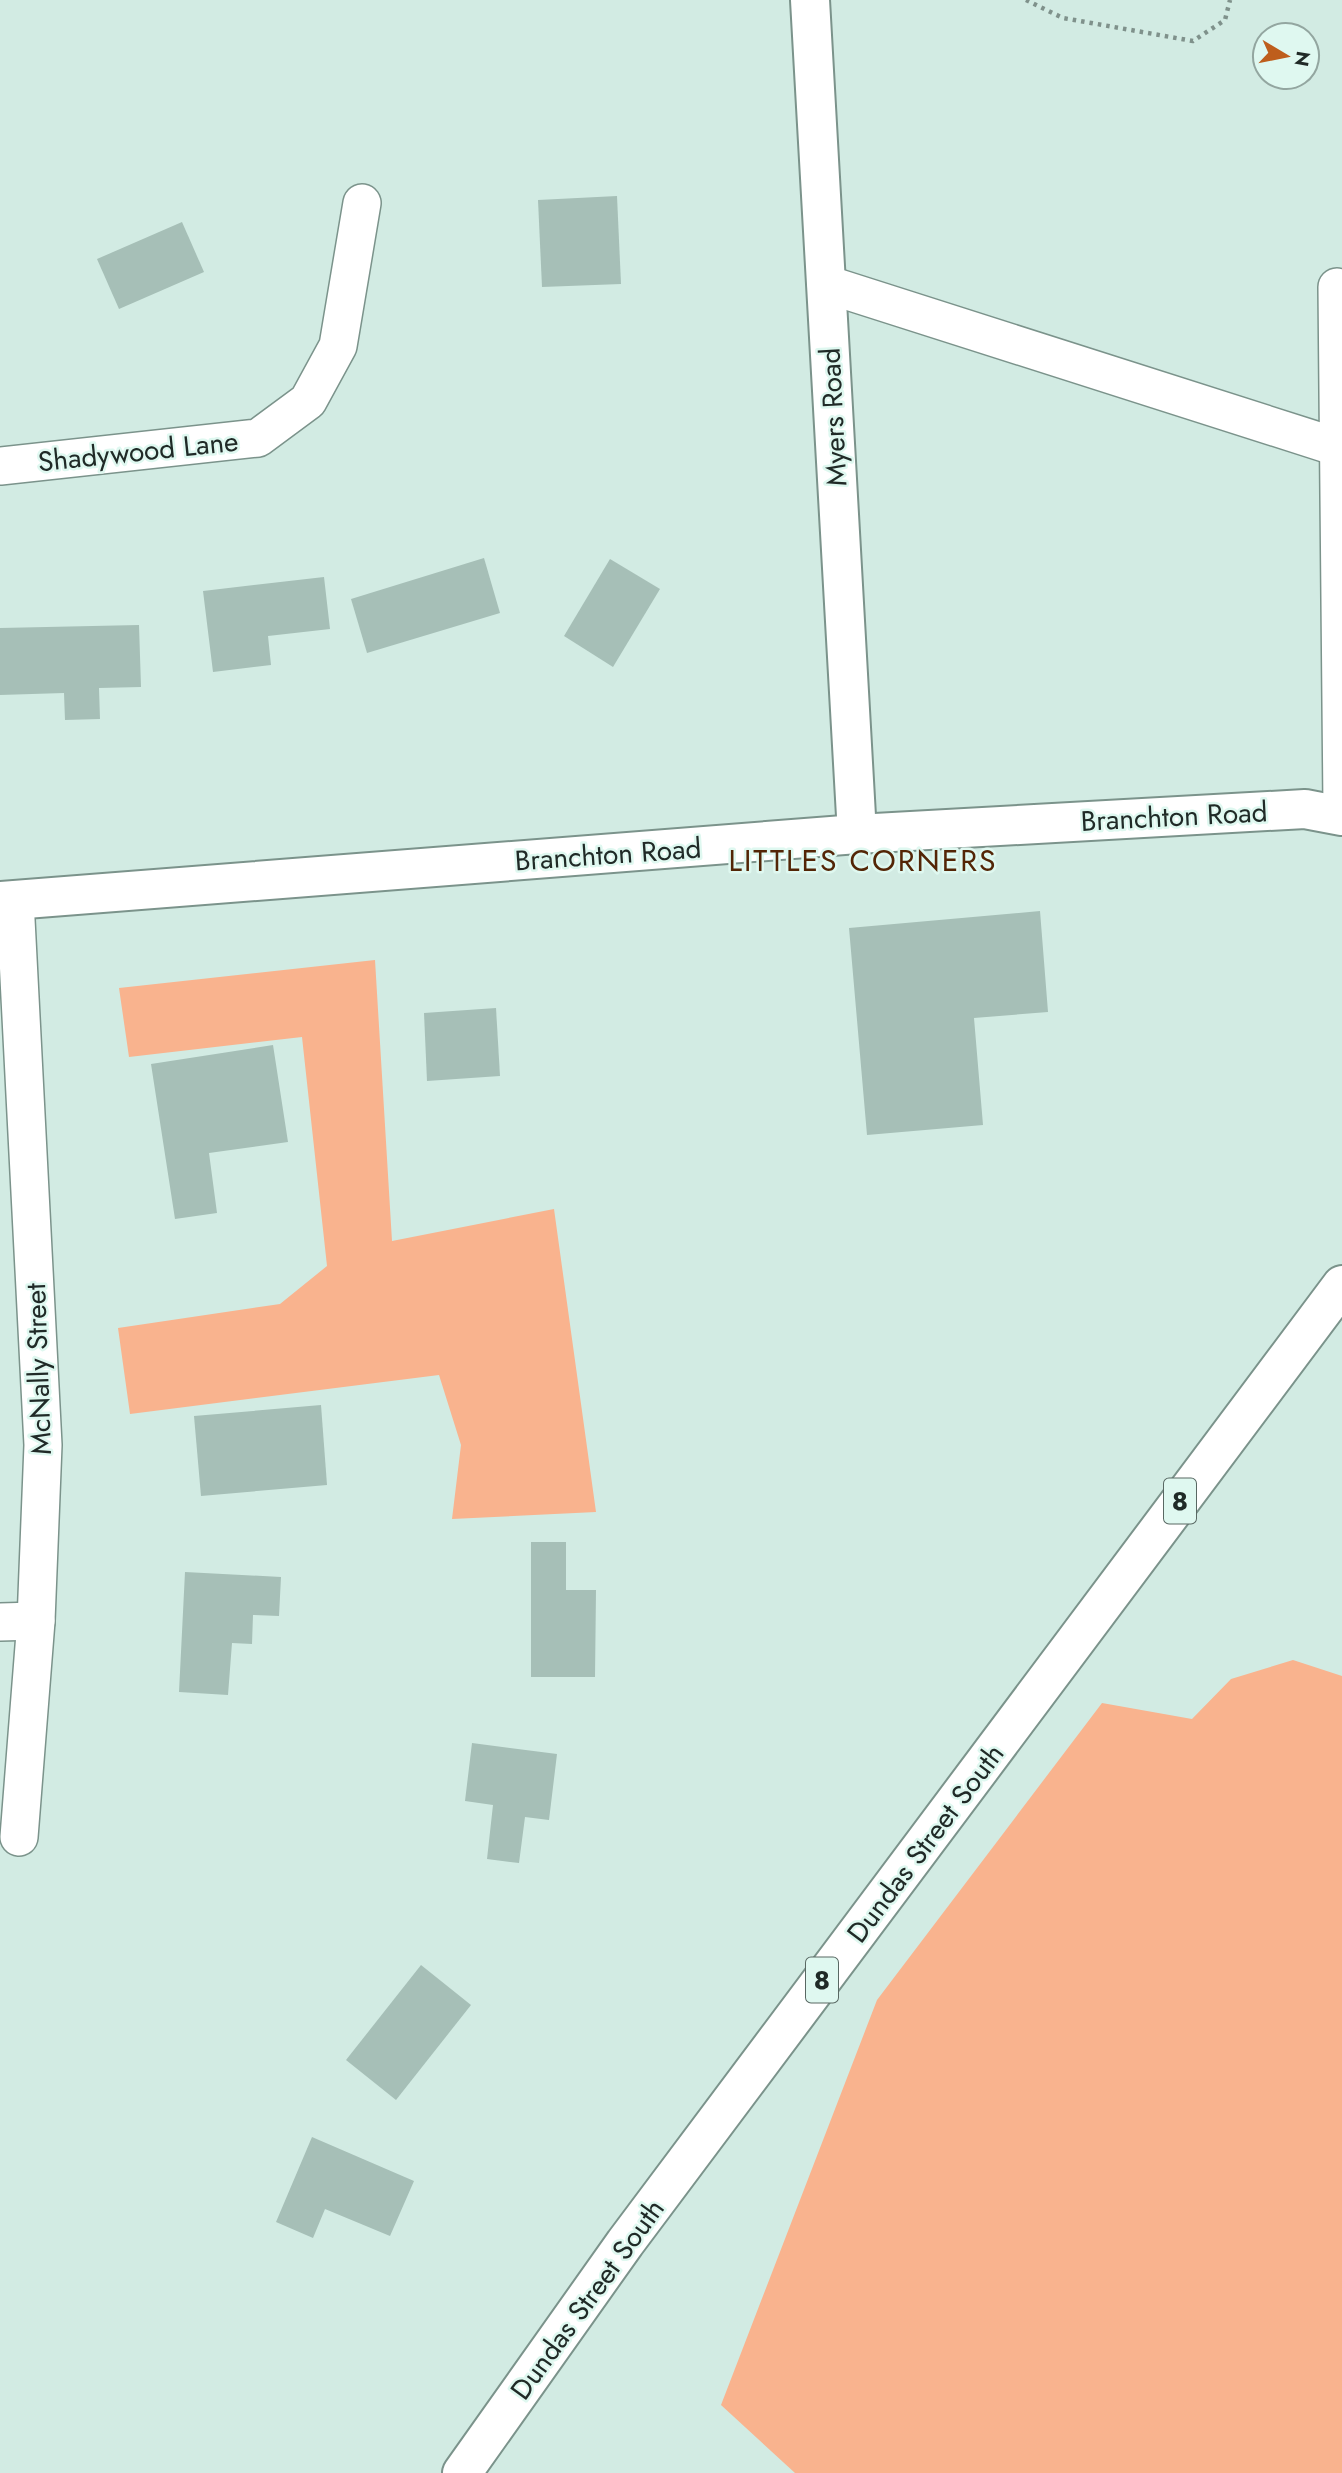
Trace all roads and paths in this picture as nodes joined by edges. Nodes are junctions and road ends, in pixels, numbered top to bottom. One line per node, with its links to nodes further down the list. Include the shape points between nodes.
1 (810, 0): 5 (main road, Myers Road)
2 (1026, 0): 3 (path, via 1063,18 1193,41 1225,20)
3 (1230, 0)
4 (362, 203): 8 (street, Shadywood Lane, via 338,346 307,401 258,438)
5 (826, 284): 7 (street); 11 (main road, Myers Road)
6 (1337, 286): 7 (street)
7 (1336, 447): 9 (street)
8 (0, 466)
9 (1342, 807)
10 (1342, 816): 11 (main road, Branchton Road, via 1305,809)
11 (857, 834): 12 (main road, Branchton Road)
12 (8, 901): 14 (street, McNally Street, via 43,1445)
13 (1342, 1285): 17 (main road, Dundas Street South / 8, via 625,2243)
14 (36, 1621): 15 (street); 16 (street, McNally Street)
15 (0, 1622)
16 (19, 1837)
17 (462, 2473)

